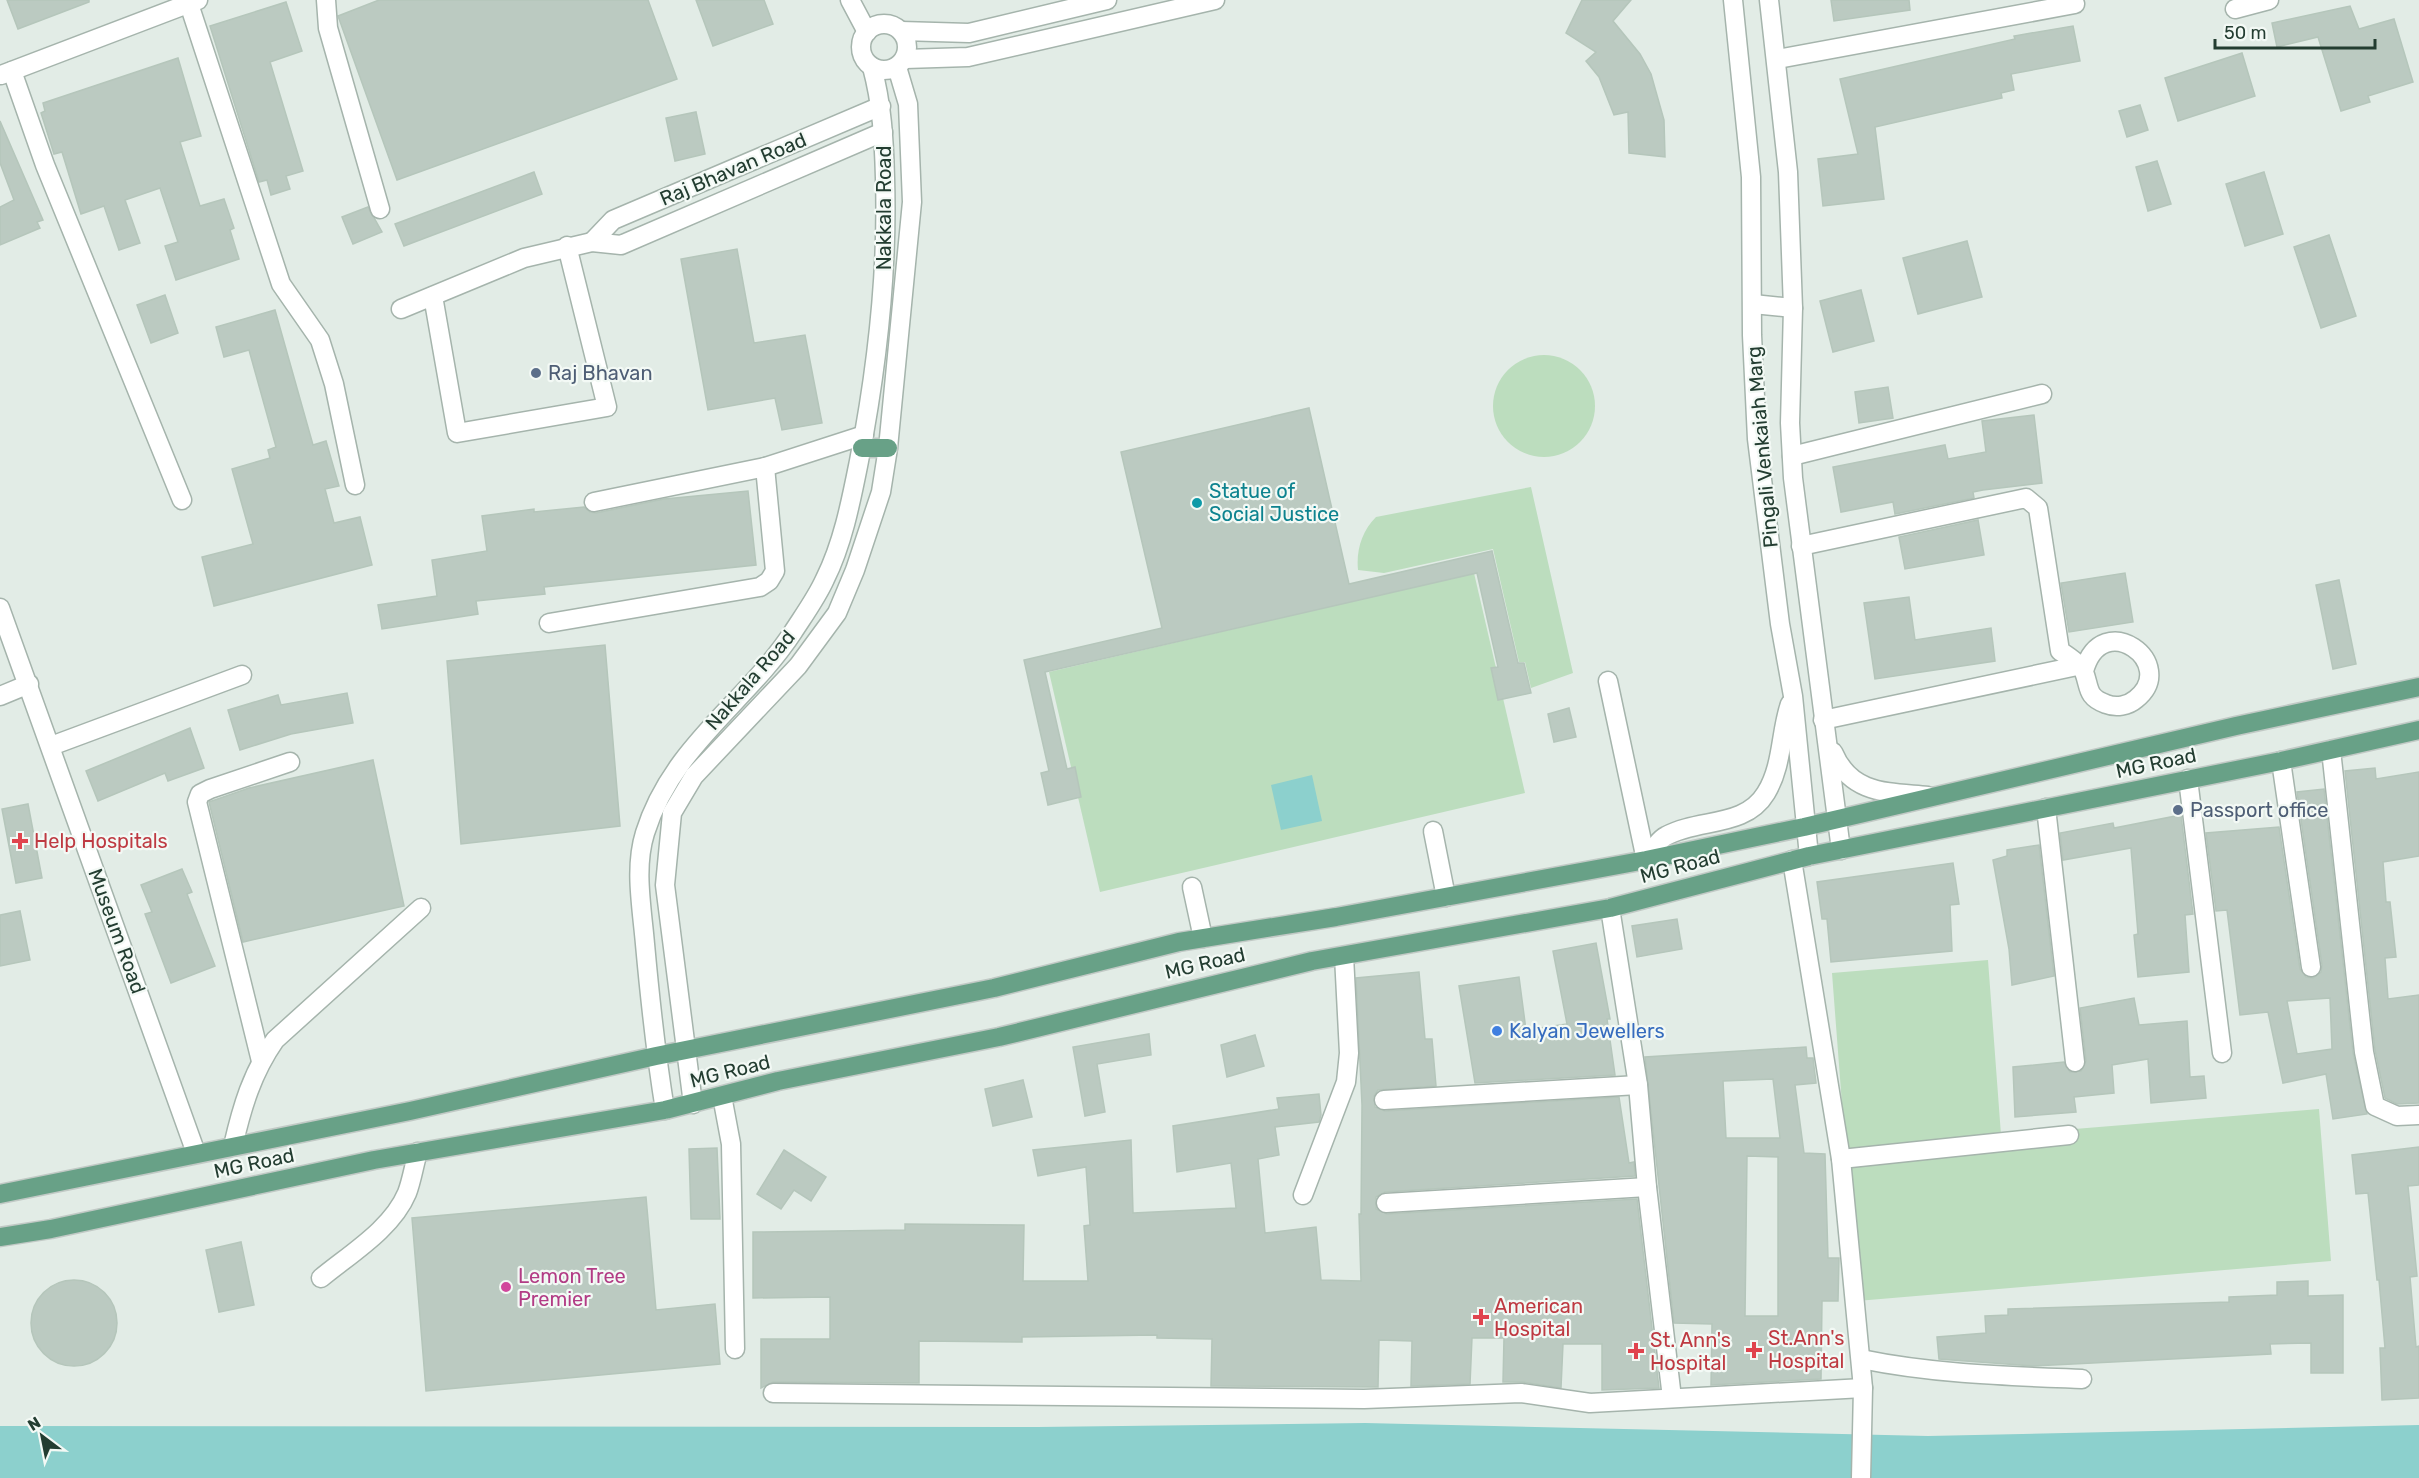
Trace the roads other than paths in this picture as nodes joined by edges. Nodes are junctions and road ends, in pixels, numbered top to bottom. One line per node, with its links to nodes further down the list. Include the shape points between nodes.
1 (326, 0): 19 (street, via 328,28)
2 (850, 0): 12 (street)
3 (1107, 0): 11 (street, via 969,33)
4 (1215, 0): 14 (street, via 968,57)
5 (1733, 0): 23 (street, Pingali Venkaiah Marg, via 1751,177)
6 (1769, 0): 13 (street, Pingali Venkaiah Marg)
7 (2269, 0): 10 (street)
8 (193, 2): 16 (street); 31 (street, via 281,284 320,340 334,384)
9 (2075, 4): 13 (street)
10 (2235, 9)
11 (901, 31): 12 (street, via 886,24); 14 (street, via 908,44)
12 (867, 32): 15 (street, via 861,51)
13 (1778, 59): 24 (street, Pingali Venkaiah Marg, via 1788,172)
14 (901, 63): 15 (street, via 885,71); 28 (street, Nakkala Road, via 908,104 912,202)
15 (872, 68): 17 (street, Nakkala Road)
16 (6, 73): 32 (street)
17 (881, 106): 18 (street, Nakkala Road); 20 (street, Raj Bhavan Road, via 614,220)
18 (883, 132): 20 (street, Raj Bhavan Road, via 621,245); 27 (street, Nakkala Road, via 886,248)
19 (380, 208)
20 (592, 242): 21 (street, Raj Bhavan Road)
21 (567, 246): 22 (street, Raj Bhavan Road, via 524,258); 22 (street, via 607,407 457,433)
22 (433, 296): 25 (street, Raj Bhavan Road)
23 (1753, 304): 24 (street); 42 (street, Pingali Venkaiah Marg, via 1757,439)
24 (1793, 308): 29 (street, Pingali Venkaiah Marg)
25 (401, 309)
26 (2042, 394): 29 (street)
27 (863, 441): 28 (main road); 30 (street); 67 (street, Nakkala Road, via 843,530 825,579 792,634 698,740 676,771 645,832 639,862 640,892)
28 (888, 448): 65 (street, Nakkala Road, via 881,492 837,613 798,666 694,776 672,813 665,885)
29 (1792, 456): 34 (street, Pingali Venkaiah Marg)
30 (765, 467): 33 (street); 36 (street, via 775,571 769,581 760,587)
31 (355, 485)
32 (182, 500)
33 (594, 502)
34 (1801, 546): 43 (street, Pingali Venkaiah Marg); 43 (street, via 2026,498 2038,508 2061,651 2080,668)
35 (0, 608): 39 (street, Museum Road)
36 (549, 623)
37 (242, 675): 45 (street)
38 (1608, 681): 57 (street)
39 (29, 684): 41 (street); 45 (street, Museum Road)
40 (2419, 687): 50 (main road, MG Road)
41 (0, 696)
42 (1792, 696): 53 (street, Pingali Venkaiah Marg); 57 (street, via 1782,726 1776,773 1753,810 1664,836)
43 (1824, 725): 50 (street, via 1843,772 1861,785); 52 (street, Pingali Venkaiah Marg)
44 (2419, 730): 46 (main road, MG Road)
45 (51, 746): 79 (street, Museum Road)
46 (2331, 750): 47 (main road, MG Road); 75 (street, via 2364,1052 2375,1106 2397,1116)
47 (2281, 761): 49 (main road, MG Road); 64 (street)
48 (290, 762): 68 (street, via 210,789 200,794 197,802)
49 (2188, 779): 51 (main road, MG Road); 66 (street)
50 (1932, 797): 52 (main road, MG Road)
51 (2046, 808): 55 (main road, MG Road); 69 (street)
52 (1837, 819): 53 (main road, MG Road); 55 (street, Pingali Venkaiah Marg)
53 (1804, 827): 56 (street, Pingali Venkaiah Marg); 57 (main road, MG Road)
54 (1433, 831): 59 (street)
55 (1841, 850): 56 (main road, MG Road)
56 (1800, 858): 61 (main road, MG Road); 80 (street, Pingali Venkaiah Marg)
57 (1646, 860): 59 (main road, MG Road)
58 (1192, 887): 62 (street)
59 (1446, 897): 62 (main road, MG Road)
60 (421, 908): 68 (street, via 275,1040)
61 (1610, 908): 63 (main road, MG Road); 70 (street)
62 (1203, 938): 65 (main road, MG Road, via 994,988)
63 (1344, 956): 71 (main road, MG Road, via 999,1037 778,1081); 83 (street, via 1349,1053 1346,1082)
64 (2311, 967)
65 (685, 1050): 67 (main road, MG Road); 73 (street, Nakkala Road)
66 (2222, 1053)
67 (656, 1056): 74 (street, Nakkala Road); 77 (main road, MG Road)
68 (261, 1061): 77 (street, via 248,1089)
69 (2075, 1062)
70 (1638, 1085): 72 (street); 81 (street)
71 (722, 1096): 73 (main road, MG Road); 87 (street, via 731,1144)
72 (1384, 1100)
73 (693, 1104): 74 (main road, MG Road)
74 (665, 1110): 78 (main road, MG Road)
75 (2419, 1115)
76 (2069, 1135): 80 (street)
77 (233, 1146): 79 (main road, MG Road)
78 (418, 1152): 85 (main road, MG Road); 86 (street, via 399,1207 384,1226)
79 (196, 1153): 82 (main road, MG Road)
80 (1841, 1159): 88 (street, Pingali Venkaiah Marg)
81 (1647, 1187): 84 (street); 92 (street)
82 (0, 1194)
83 (1303, 1196)
84 (1386, 1203)
85 (0, 1237)
86 (321, 1278)
87 (735, 1350)
88 (1861, 1359): 89 (street, via 1960,1373); 91 (street, Pingali Venkaiah Marg)
89 (2082, 1379)
90 (773, 1393): 92 (street, via 1364,1399 1521,1393 1590,1403)
91 (1863, 1395): 92 (street); 93 (street, Pingali Venkaiah Marg)
92 (1672, 1398)
93 (1861, 1478)

